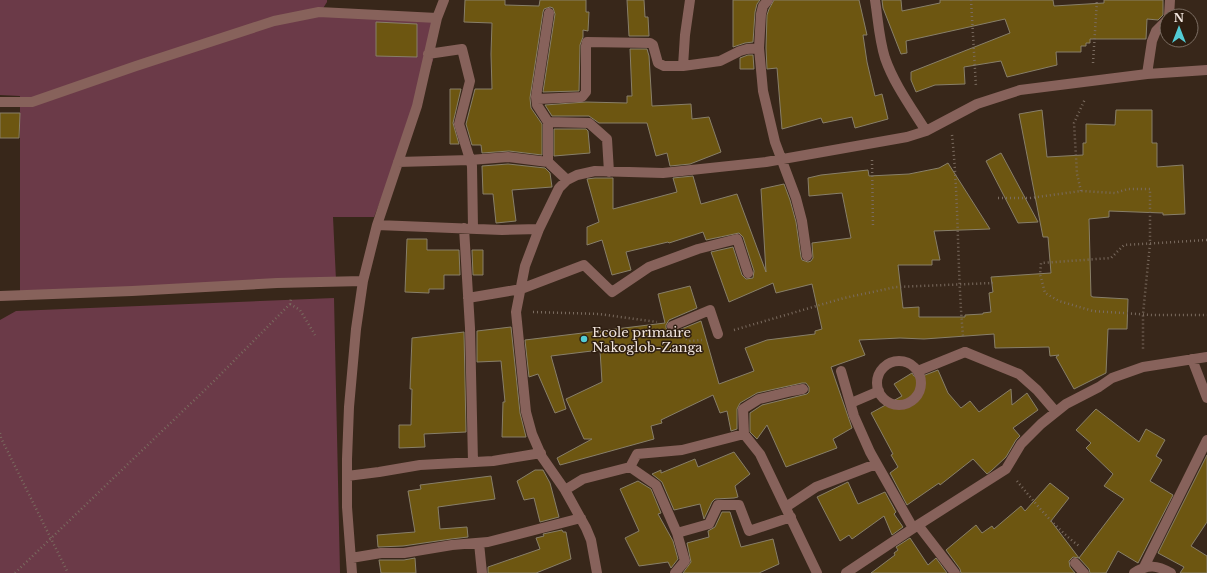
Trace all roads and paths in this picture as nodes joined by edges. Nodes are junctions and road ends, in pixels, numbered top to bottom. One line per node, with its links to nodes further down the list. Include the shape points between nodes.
1 (444, 0): 7 (street)
2 (690, 0): 11 (street)
3 (768, 0): 9 (street, via 761,14)
4 (874, 0): 19 (street, via 885,58 898,86)
5 (971, 0): 16 (path)
6 (548, 13): 14 (street)
7 (437, 18): 10 (street); 15 (street, via 319,12 274,21 32,102)
8 (1159, 28): 13 (street, via 1152,41)
9 (759, 48): 11 (street, via 740,51 720,61); 22 (street, via 763,91)
10 (428, 54): 21 (street, via 462,50 470,81 459,124); 23 (street, via 417,106)
11 (683, 66): 14 (street, via 664,66 658,62 650,43 587,42 584,96)
12 (1207, 70): 13 (street)
13 (1147, 74): 16 (street, via 1020,90)
14 (537, 99): 18 (street, via 537,105)
15 (0, 102)
16 (977, 104): 17 (street)
17 (950, 118): 19 (street); 39 (path, via 956,172)
18 (548, 122): 24 (street); 25 (street, via 588,123 593,127 607,139)
19 (926, 130): 20 (street, via 907,137)
20 (870, 144): 22 (street); 30 (path, via 874,198)
21 (470, 160): 23 (street); 24 (street, via 508,157); 29 (street, via 472,166)
22 (782, 160): 25 (street, via 663,173); 34 (street, via 802,221)
23 (398, 162): 28 (street)
24 (548, 162): 26 (street)
25 (609, 172): 26 (street, via 595,171)
26 (567, 180): 31 (street, via 559,188)
27 (998, 198): 33 (path, via 1030,198 1081,191 1115,194 1128,189 1150,188)
28 (377, 225): 29 (street); 36 (street)
29 (468, 228): 31 (street); 42 (street)
30 (873, 228)
31 (539, 229): 40 (street)
32 (1207, 240): 33 (path)
33 (1150, 244): 45 (path); 45 (path, via 1124,245 1111,258 1041,263 1040,274 1045,293 1059,301 1093,311)
34 (807, 256)
35 (748, 273): 40 (street, via 737,239 698,249 649,267 612,292 584,265)
36 (363, 281): 37 (street); 69 (street, via 349,407)
37 (295, 283): 41 (street); 43 (path)
38 (993, 283): 39 (path)
39 (961, 284): 48 (path, via 896,287 844,298); 50 (path)
40 (521, 289): 42 (street); 44 (street)
41 (0, 296)
42 (468, 298): 65 (street)
43 (290, 304): 49 (path, via 300,310); 76 (path)
44 (516, 312): 47 (path, via 599,314 665,322); 64 (street, via 526,412)
45 (1143, 314): 46 (path); 53 (path)
46 (1207, 315)
47 (672, 326): 48 (path, via 689,341 699,341); 48 (street, via 710,310)
48 (718, 334)
49 (316, 335)
50 (965, 352): 55 (street); 60 (street, via 1020,374)
51 (1207, 357): 52 (street)
52 (1192, 359): 53 (street); 58 (street)
53 (1143, 367): 60 (street, via 1112,378)
54 (841, 371): 59 (street)
55 (918, 371): 57 (street, via 907,362 886,365 878,377); 57 (street, via 921,384 919,392 909,402 895,404 882,397)
56 (803, 389): 62 (street, via 759,399 743,409)
57 (879, 390): 59 (street)
58 (1207, 398)
59 (851, 403): 66 (street, via 854,416)
60 (1056, 412): 68 (street, via 1021,444)
61 (0, 433): 76 (path)
62 (744, 434): 67 (street, via 682,450 637,454); 71 (street, via 760,454)
63 (1207, 440): 80 (street)
64 (541, 453): 65 (street); 70 (street)
65 (473, 462): 69 (street, via 420,465)
66 (876, 464): 71 (street, via 816,487); 74 (street)
67 (630, 467): 70 (street, via 583,479); 75 (street, via 656,485)
68 (1006, 469): 74 (street); 79 (path, via 1047,516 1079,546 1068,555)
69 (347, 476): 78 (street)
70 (565, 490): 73 (street)
71 (786, 507): 72 (street)
72 (791, 517): 75 (street, via 749,531 739,505 718,505 709,524); 87 (street)
73 (581, 518): 77 (street); 85 (street, via 591,540)
74 (915, 527): 88 (street); 89 (street)
75 (677, 533): 86 (street, via 685,562)
76 (51, 539): 81 (path); 82 (path)
77 (479, 543): 78 (street); 84 (street)
78 (351, 558): 83 (street)
79 (1075, 563): 90 (street)
80 (1144, 567): 91 (street); 92 (street, via 1162,568)
81 (15, 573)
82 (68, 573)
83 (352, 573)
84 (482, 573)
85 (597, 573)
86 (675, 573)
87 (817, 573)
88 (846, 573)
89 (956, 573)
90 (1084, 573)
91 (1134, 573)
92 (1171, 573)

